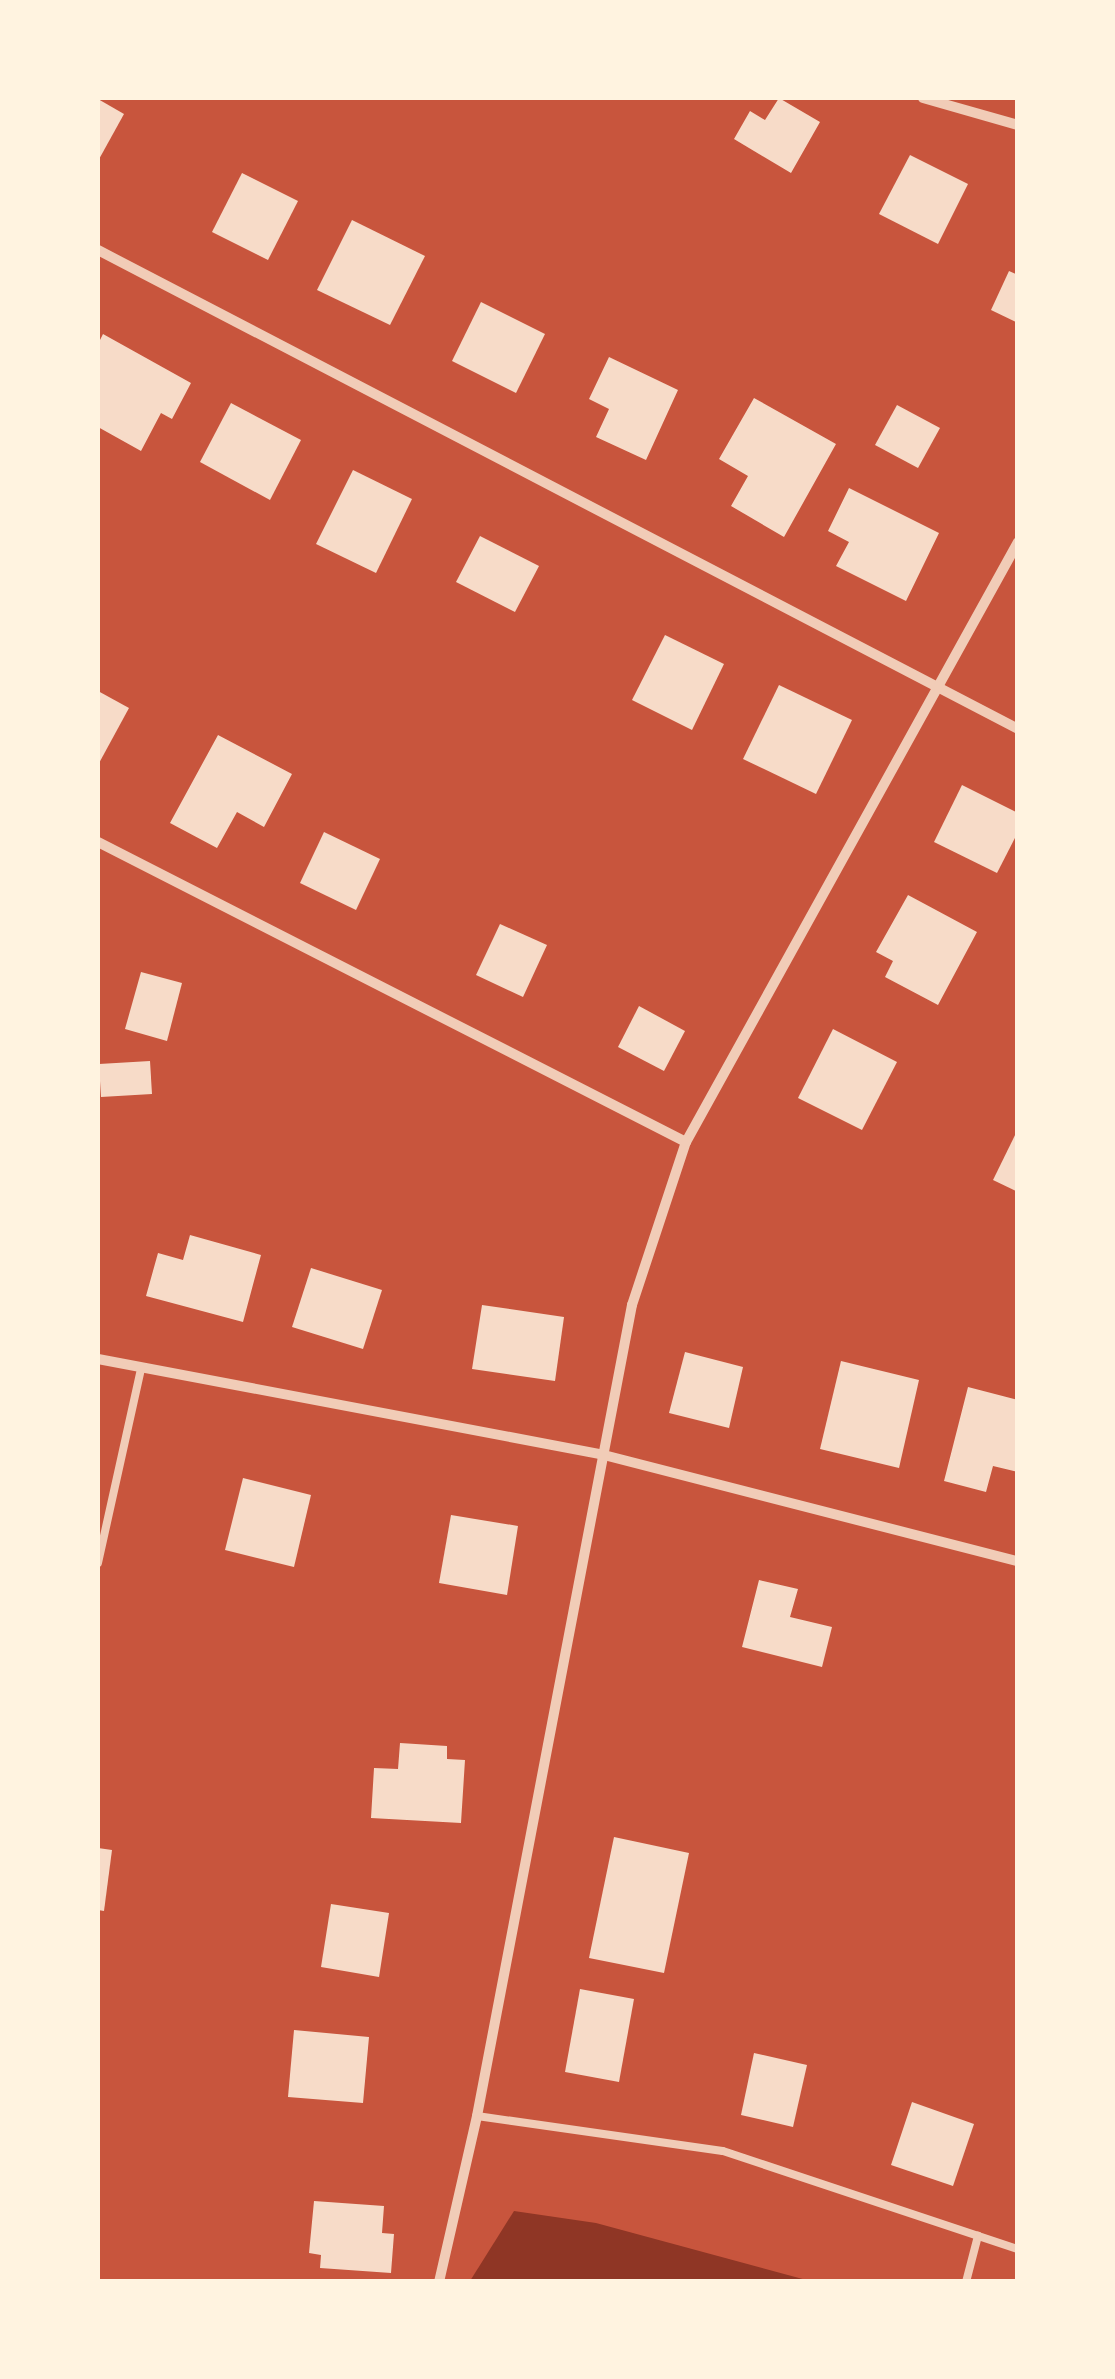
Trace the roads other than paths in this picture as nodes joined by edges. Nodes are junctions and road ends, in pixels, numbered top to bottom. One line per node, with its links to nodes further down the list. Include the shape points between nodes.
1 (923, 98): 2 (street)
2 (1018, 125)
3 (98, 250): 5 (street)
4 (1018, 542): 5 (street)
5 (936, 686): 6 (street); 8 (street)
6 (1018, 729)
7 (98, 842): 8 (street)
8 (686, 1142): 11 (street, via 632,1306)
9 (98, 1358): 10 (street)
10 (141, 1369): 11 (street); 13 (lane)
11 (600, 1454): 12 (street); 14 (street)
12 (1018, 1561)
13 (98, 1563)
14 (477, 2116): 15 (lane, via 723,2152); 17 (street)
15 (978, 2236): 16 (lane); 18 (lane)
16 (1018, 2249)
17 (439, 2282)
18 (966, 2282)

